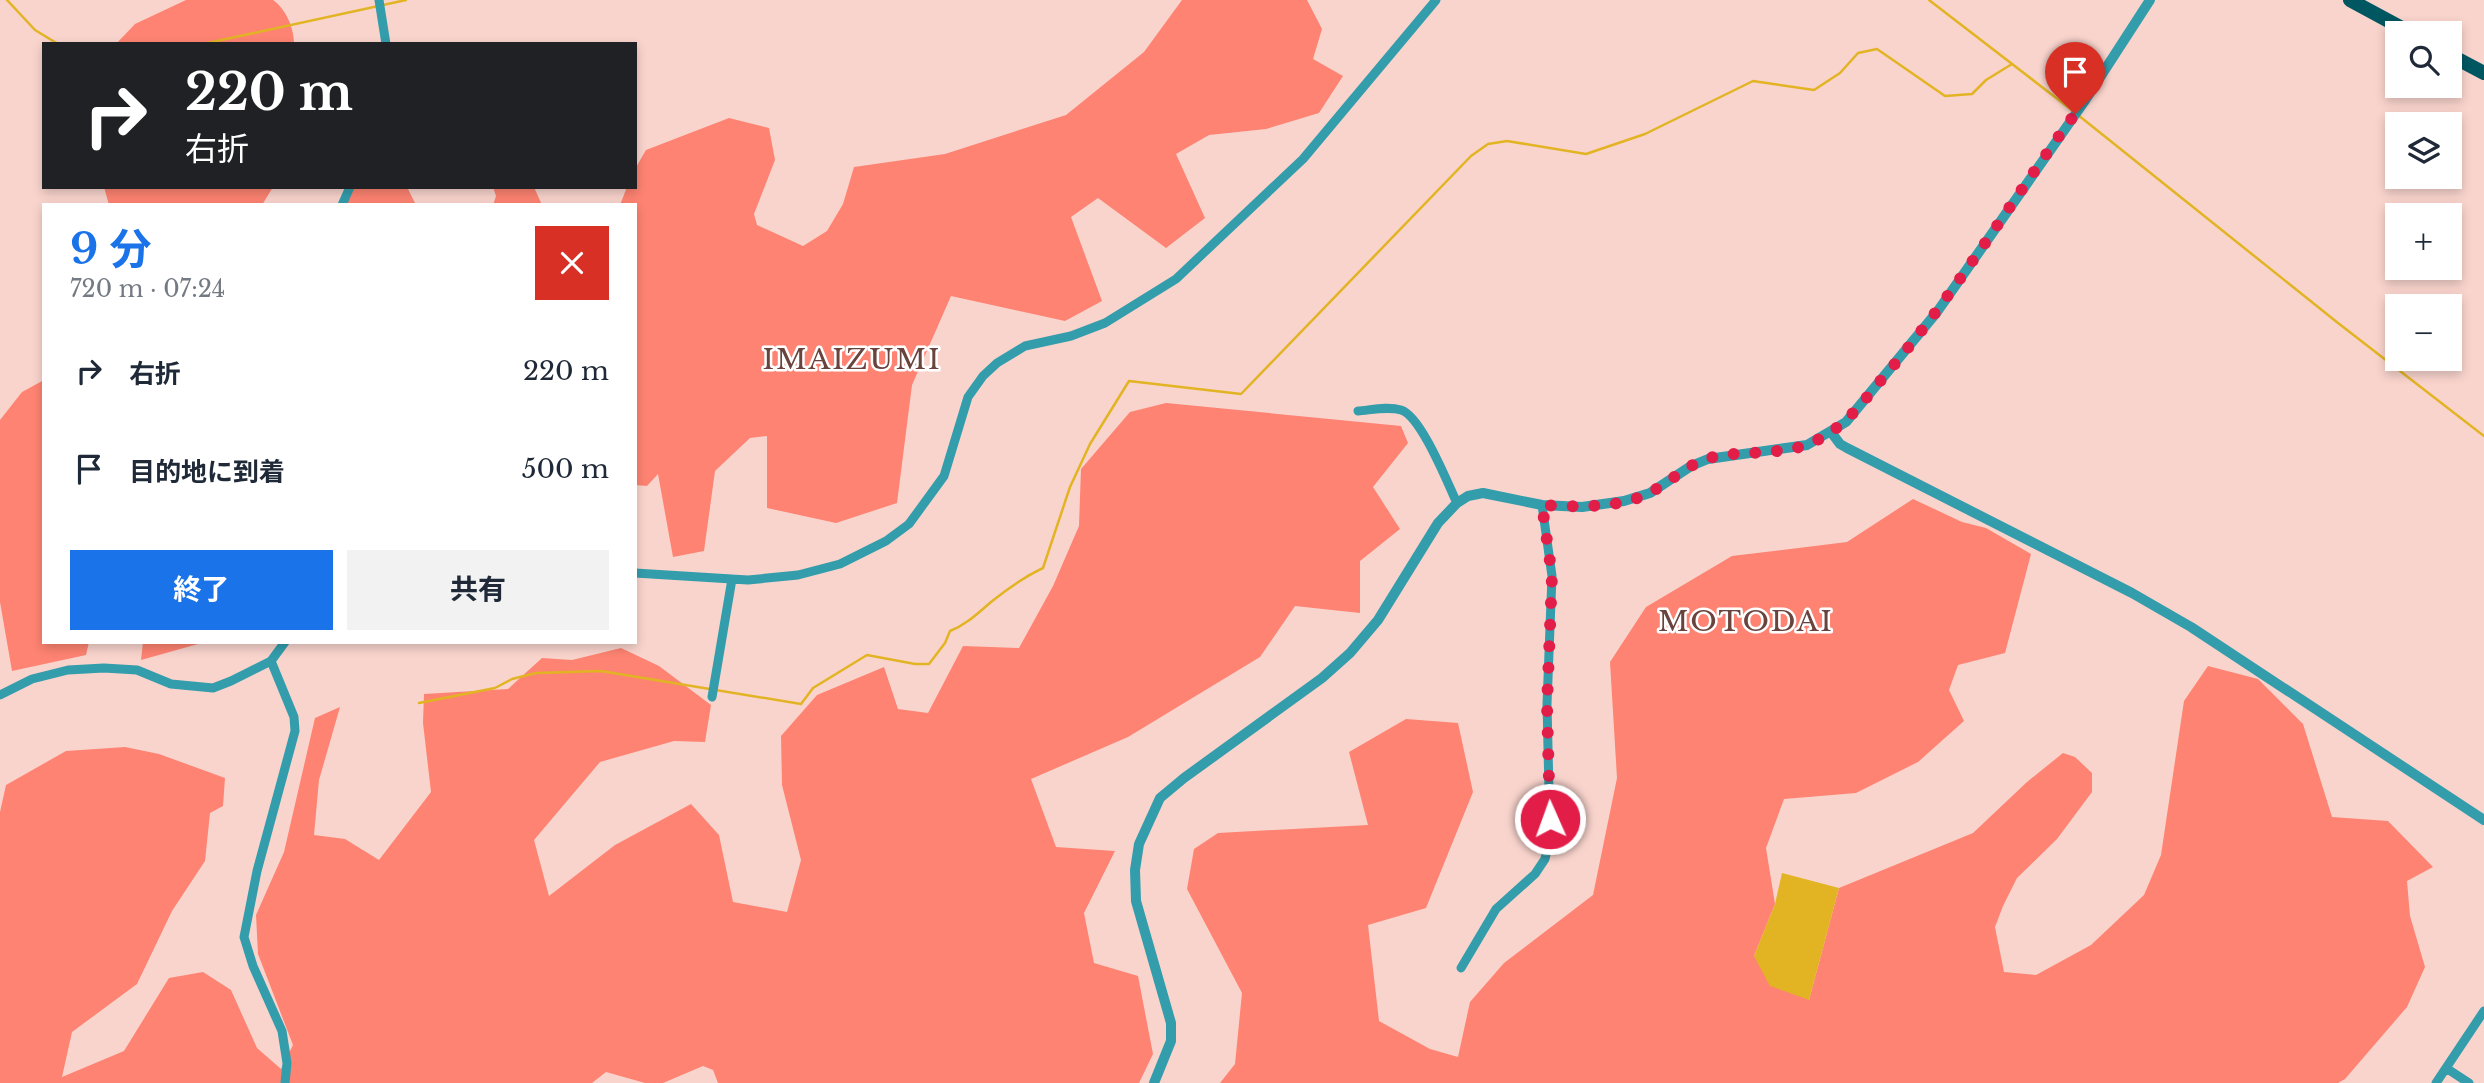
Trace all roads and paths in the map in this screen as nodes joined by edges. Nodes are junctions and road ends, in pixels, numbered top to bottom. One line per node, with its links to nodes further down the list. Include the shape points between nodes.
1 (379, 0): 6 (street)
2 (1436, 0): 14 (street, via 1303,159 1176,279 1105,323 1026,346 983,376 968,397 944,476 909,524 856,557 826,568 771,578)
3 (2150, 0): 10 (street, via 1922,333 1846,422)
4 (2350, 0): 5 (main road)
5 (2389, 21)
6 (386, 42)
7 (2462, 62): 8 (main road)
8 (2484, 74)
9 (1357, 411): 11 (street, via 1404,410 1417,421)
10 (1831, 432): 12 (street, via 1807,445 1707,459 1650,493 1624,501 1582,507); 19 (street, via 1847,448 2191,627)
11 (1457, 503): 12 (street, via 1483,493); 24 (street, via 1438,523 1378,620 1350,653 1160,798 1139,844 1135,870 1136,901 1171,1023 1171,1041)
12 (1542, 505): 20 (street, via 1552,576 1547,705 1550,835 1545,859 1535,874 1496,909)
13 (637, 573): 14 (street)
14 (732, 579): 18 (street)
15 (284, 644): 16 (street)
16 (271, 661): 17 (street, via 213,688 171,684 137,670 92,669 32,679); 23 (street, via 294,717 295,731 244,937 282,1031 288,1063)
17 (0, 695)
18 (712, 697)
19 (2484, 820)
20 (1461, 968)
21 (2484, 1011): 22 (street)
22 (2446, 1068): 25 (street); 26 (street)
23 (285, 1083)
24 (1154, 1083)
25 (2436, 1083)
26 (2469, 1083)

